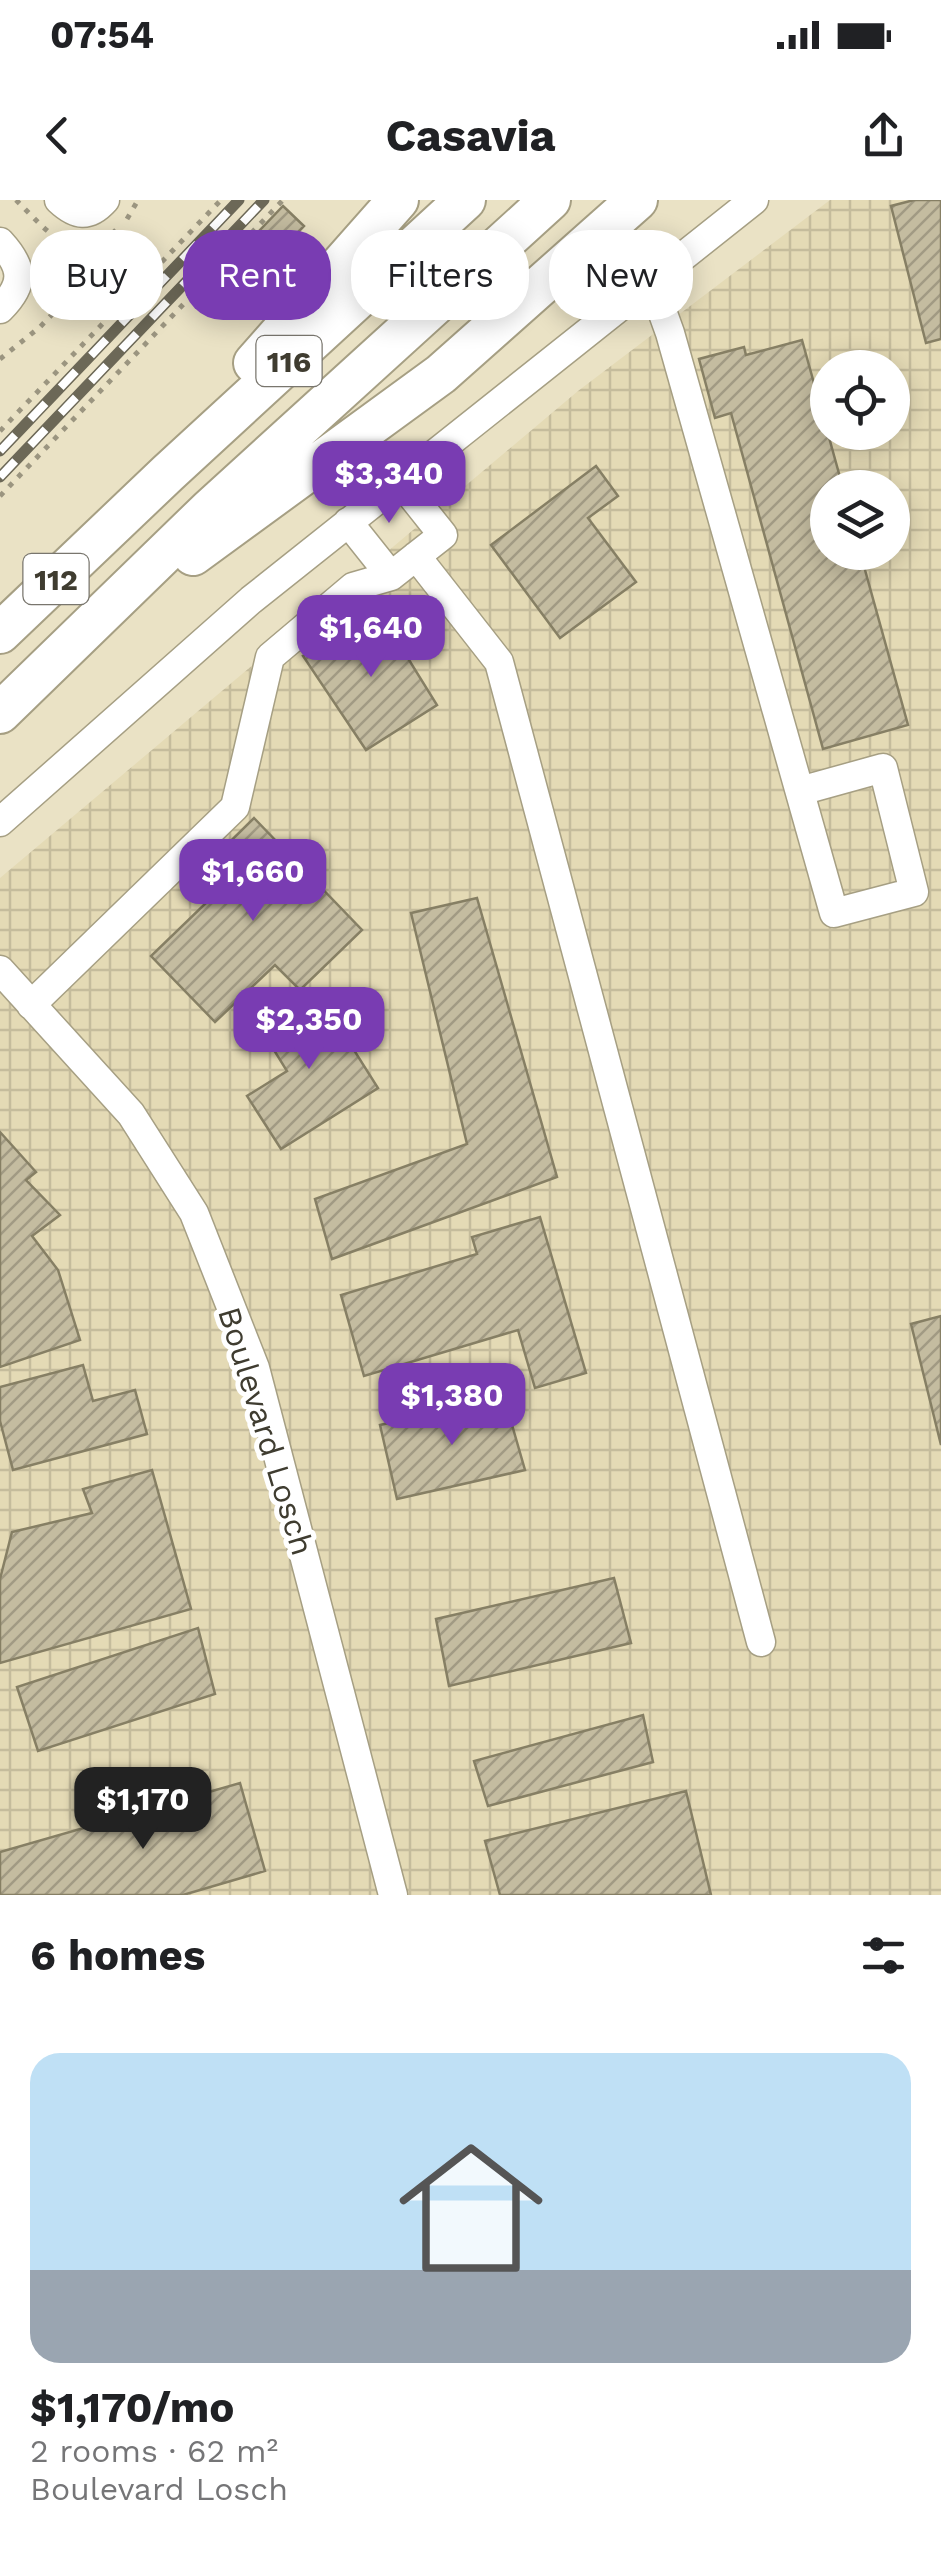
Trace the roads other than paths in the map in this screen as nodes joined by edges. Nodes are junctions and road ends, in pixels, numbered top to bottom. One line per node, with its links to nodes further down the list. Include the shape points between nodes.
1 (59, 200): 2 (street, via 83,214)
2 (105, 200)
3 (398, 200): 15 (highway)
4 (466, 200): 15 (highway, 116)
5 (550, 200): 19 (highway, 116)
6 (637, 200): 19 (highway, via 442,374)
7 (754, 200): 9 (street)
8 (0, 242): 10 (street, via 19,275)
9 (693, 248)
10 (0, 309)
11 (602, 320): 13 (street)
12 (666, 320): 21 (street)
13 (400, 480): 14 (street); 16 (street, via 443,535)
14 (348, 522): 17 (street); 22 (street)
15 (113, 524): 18 (highway, 112)
16 (416, 556): 17 (street); 25 (street, via 503,674)
17 (390, 576): 24 (street, via 352,587 270,657 235,807)
18 (0, 633)
19 (69, 646): 20 (highway, 112)
20 (0, 712)
21 (800, 791): 21 (street, via 834,914 914,892 884,768)
22 (0, 822)
23 (0, 970): 24 (street, Boulevard Losch)
24 (32, 1004): 26 (street, Boulevard Losch, via 132,1114 194,1212 255,1368)
25 (761, 1642)
26 (393, 1895)

